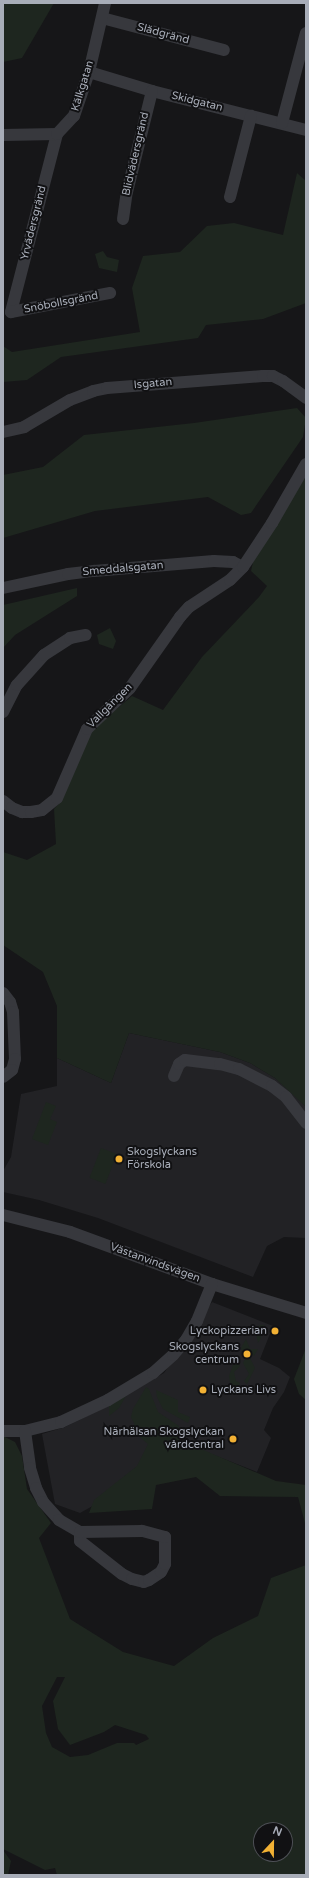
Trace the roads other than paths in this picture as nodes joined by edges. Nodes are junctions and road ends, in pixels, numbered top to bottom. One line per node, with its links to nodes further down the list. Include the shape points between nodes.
1 (105, 3): 2 (street, Kälkgatan)
2 (102, 18): 4 (street, Slädgränd); 5 (street, Kälkgatan)
3 (306, 33): 8 (street)
4 (224, 50)
5 (89, 72): 6 (street, Skidgatan); 10 (street, Kälkgatan, via 74,116)
6 (152, 91): 7 (street, Skidgatan); 13 (street, Blidvädersgränd, via 127,192)
7 (251, 116): 8 (street, Skidgatan); 12 (street)
8 (282, 123): 9 (street, Skidgatan)
9 (306, 130)
10 (56, 134): 11 (street); 15 (street, Yrvädersgränd)
11 (3, 135)
12 (230, 197)
13 (123, 219)
14 (110, 293): 15 (street, Snöbollsgränd)
15 (11, 312)
16 (306, 398): 17 (street, Isgatan, via 273,376 106,388 70,400 24,427)
17 (3, 432)
18 (306, 464): 19 (street, Vallgången, via 269,529)
19 (243, 567): 20 (street, Smeddalsgatan, via 233,562 214,561 94,571); 23 (street, Vallgången, via 230,580 189,607 130,688 87,729 63,786 49,806 42,810 22,812)
20 (3, 588)
21 (86, 635): 22 (street, via 70,638 44,655 17,685)
22 (3, 712)
23 (3, 801)
24 (3, 993): 26 (street, via 14,1012 15,1059 12,1070)
25 (174, 1076): 27 (street, via 179,1064 185,1060 239,1069 272,1086 286,1097)
26 (3, 1077)
27 (306, 1123)
28 (3, 1215): 29 (street, Västanvindsvägen, via 70,1232)
29 (212, 1284): 30 (street, Västanvindsvägen); 32 (street, via 189,1335 158,1370 81,1414)
30 (306, 1313)
31 (3, 1431): 32 (street)
32 (25, 1431): 33 (street, via 30,1468 43,1502 59,1520)
33 (80, 1532): 33 (street, via 80,1541 132,1579 144,1582 149,1580 161,1572 165,1564 165,1537 142,1532)

